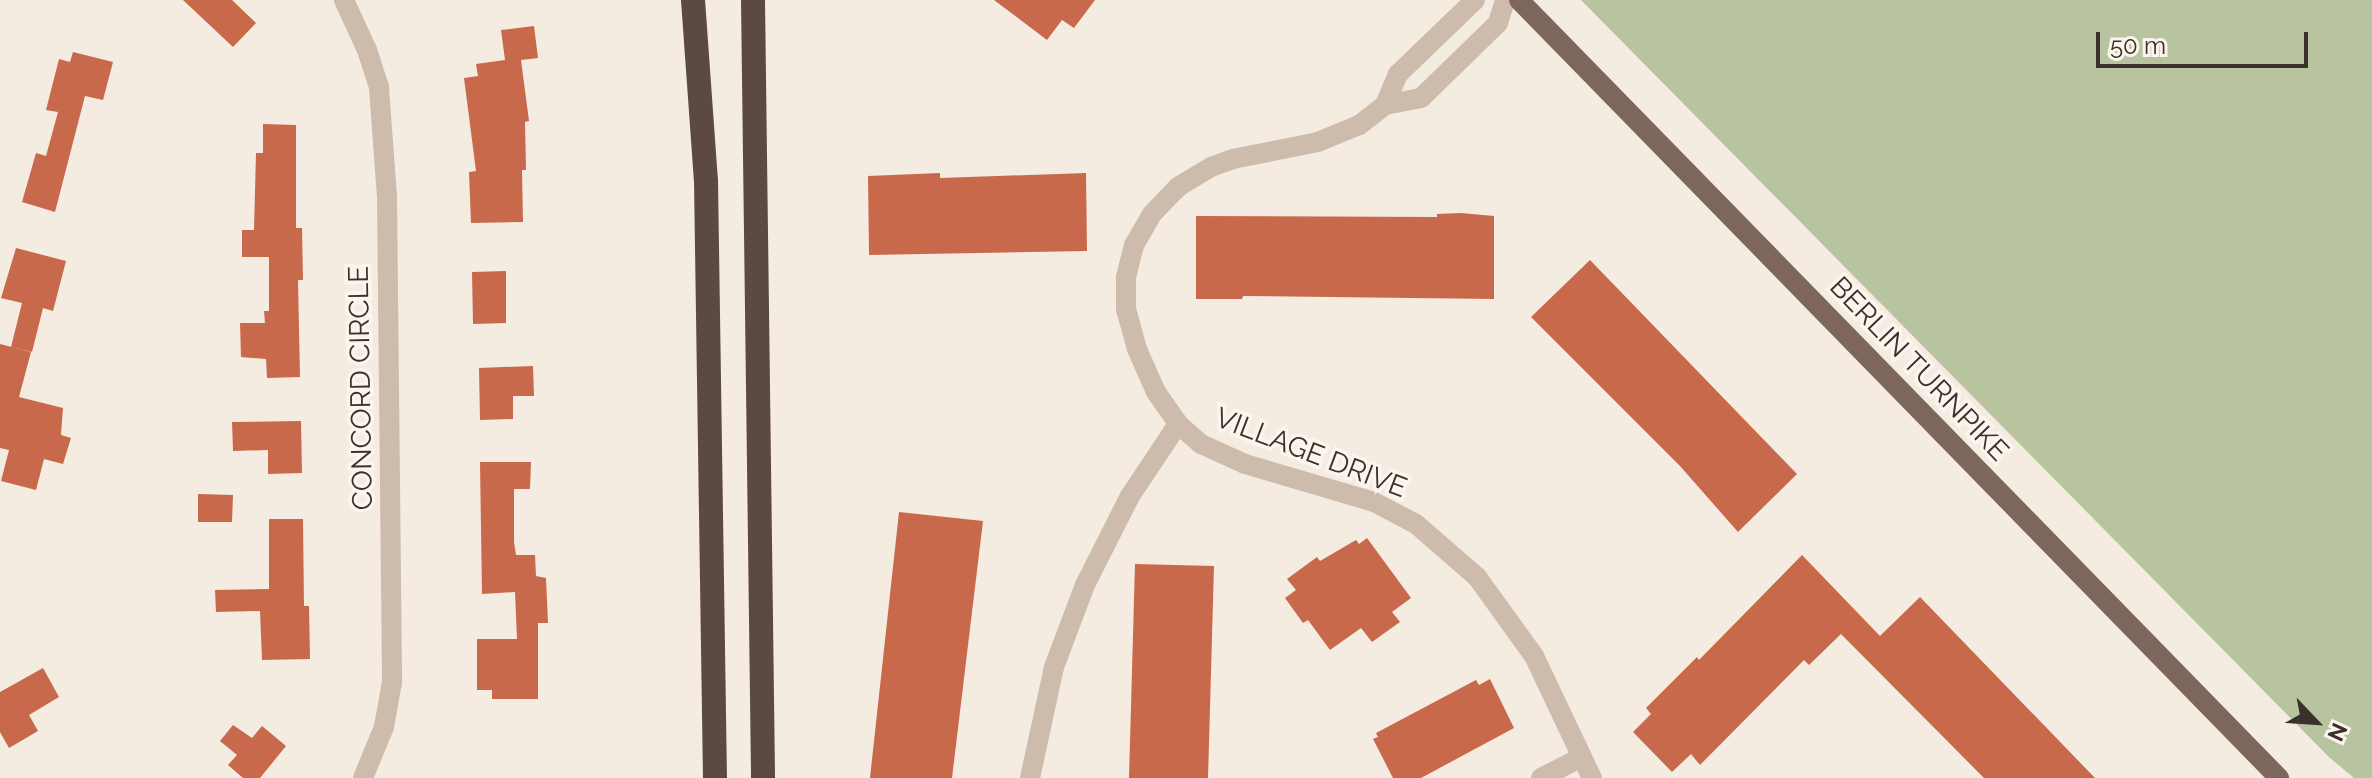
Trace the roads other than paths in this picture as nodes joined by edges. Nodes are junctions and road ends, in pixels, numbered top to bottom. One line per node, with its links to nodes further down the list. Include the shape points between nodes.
1 (344, 0): 10 (street, CONCORD CIRCLE, via 379,88 387,197 392,682 384,727)
2 (693, 0): 11 (highway, via 706,194)
3 (753, 0): 12 (highway)
4 (1475, 0): 7 (street, VILLAGE DRIVE, via 1398,74)
5 (1505, 0): 7 (street, VILLAGE DRIVE, via 1498,23 1421,98)
6 (1519, 0): 16 (main road, BERLIN TURNPIKE)
7 (1385, 105): 8 (street, VILLAGE DRIVE, via 1331,138 1211,167 1178,187 1141,229 1126,278 1128,317 1149,377)
8 (1178, 424): 9 (street, VILLAGE DRIVE, via 1216,452 1356,494 1396,512 1438,541 1477,577 1524,639); 13 (street, via 1130,496 1085,585 1054,667)
9 (1580, 758): 14 (street); 15 (street, VILLAGE DRIVE)
10 (363, 778)
11 (715, 778)
12 (763, 778)
13 (1030, 778)
14 (1541, 778)
15 (1592, 778)
16 (2279, 778)

